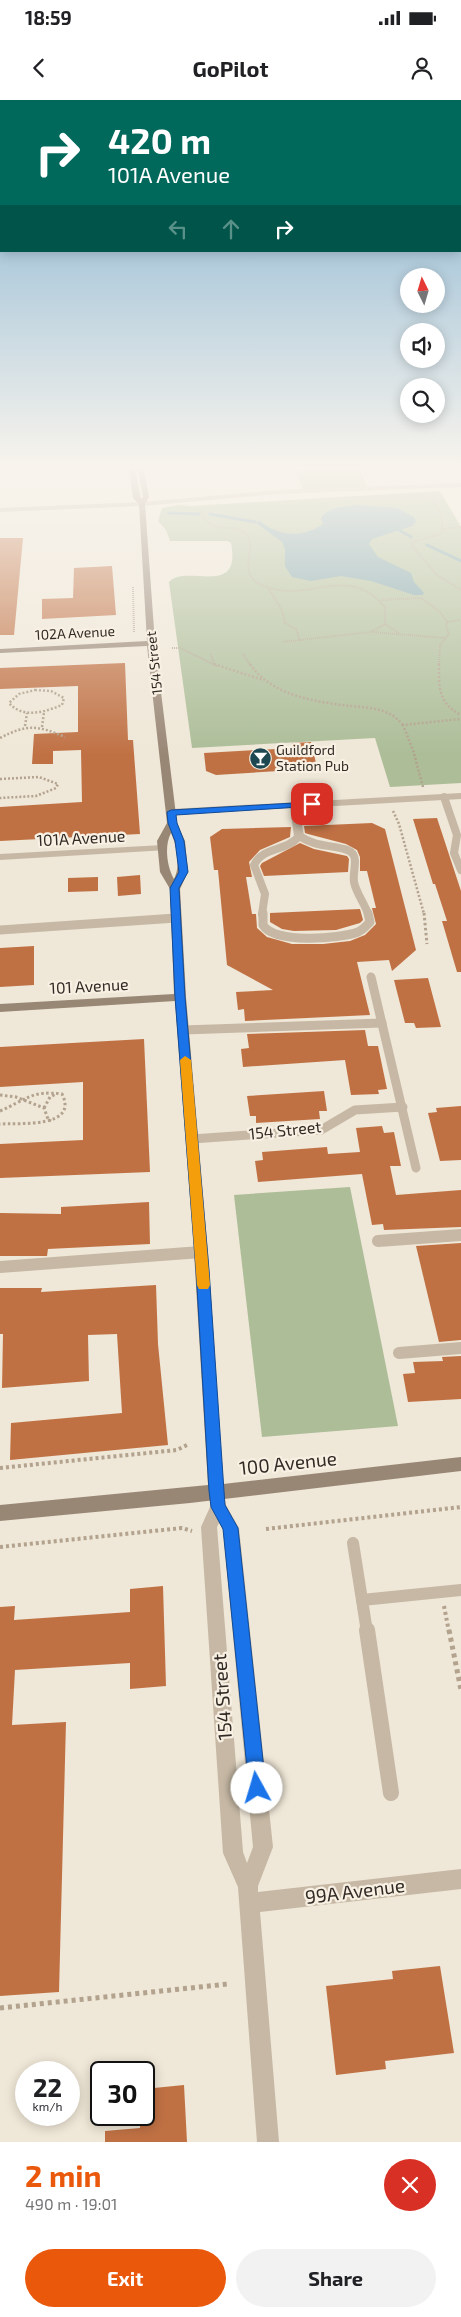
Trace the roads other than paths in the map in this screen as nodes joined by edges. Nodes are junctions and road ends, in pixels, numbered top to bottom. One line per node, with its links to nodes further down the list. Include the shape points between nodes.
1 (146, 565): 2 (main road, 154 Street)
2 (151, 643): 3 (main road, 102A Avenue); 7 (main road, 154 Street)
3 (0, 651)
4 (461, 796): 5 (street)
5 (444, 797): 6 (street); 8 (lane)
6 (294, 806): 7 (street); 9 (street)
7 (172, 818): 10 (main road, 154 Street, via 162,841); 13 (main road, 154 Street, via 180,841 183,872)
8 (459, 835): 12 (lane, via 454,853)
9 (299, 836): 9 (lane, via 290,846 263,853 255,861 264,894 261,920 264,927 276,935 288,937 348,934 364,930 370,922 354,882 354,856 346,850 312,844)
10 (163, 848): 11 (street, 101A Avenue); 13 (main road, 154 Street, via 165,872)
11 (0, 857)
12 (461, 870)
13 (174, 888): 14 (main road, 154 Street)
14 (176, 918): 15 (lane); 17 (main road, 154 Street)
15 (0, 930)
16 (371, 977): 19 (lane)
17 (180, 997): 18 (main road, 101 Avenue); 20 (main road, 154 Street)
18 (0, 1008)
19 (382, 1023): 20 (lane); 21 (lane)
20 (183, 1030): 22 (main road, 154 Street)
21 (403, 1107): 22 (lane, 154 Street, via 355,1110 321,1130); 23 (lane)
22 (192, 1139): 26 (main road, 154 Street)
23 (416, 1168)
24 (461, 1235): 25 (lane)
25 (378, 1241)
26 (201, 1252): 27 (lane); 31 (main road, 154 Street)
27 (0, 1267)
28 (461, 1348): 29 (lane)
29 (399, 1354)
30 (461, 1464): 31 (main road, 100 Avenue)
31 (217, 1499): 32 (main road, 100 Avenue); 38 (street, 154 Street, via 208,1527 234,1853); 38 (street, 154 Street, via 231,1528 263,1847)
32 (0, 1512)
33 (353, 1543): 35 (lane)
34 (461, 1590): 35 (lane)
35 (362, 1600): 36 (lane)
36 (391, 1793)
37 (461, 1879): 38 (street, 99A Avenue)
38 (249, 1894): 39 (street, 154 Street)
39 (268, 2142)

